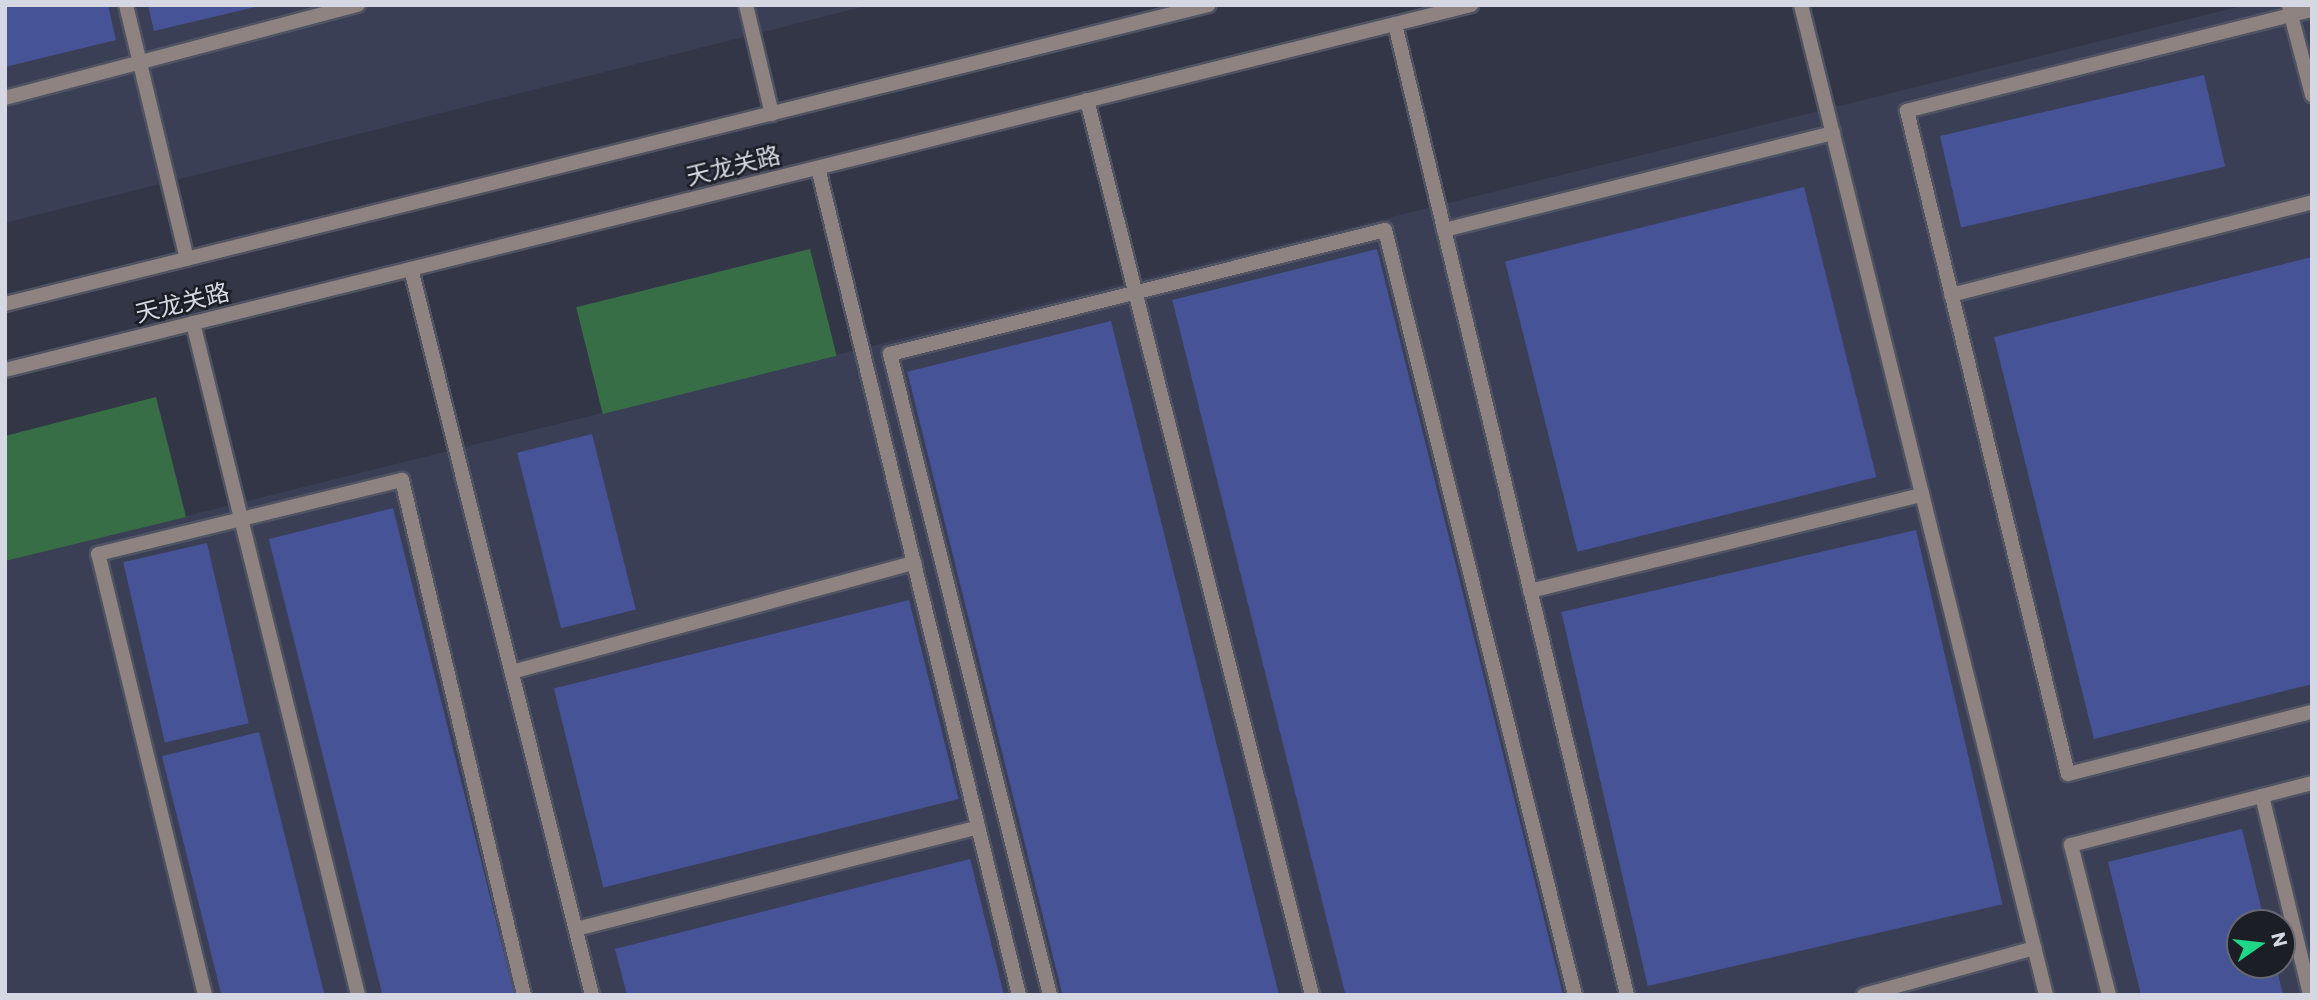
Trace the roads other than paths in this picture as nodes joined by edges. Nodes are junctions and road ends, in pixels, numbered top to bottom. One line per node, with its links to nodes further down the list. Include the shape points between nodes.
1 (126, 5): 10 (street)
2 (358, 5): 10 (street)
3 (746, 5): 14 (street)
4 (1208, 5): 14 (street, 天龙关路)
5 (1471, 5): 9 (street, 天龙关路)
6 (1801, 5): 15 (street)
7 (2290, 10): 8 (street); 11 (street); 22 (street, via 1907,111)
8 (2312, 10)
9 (1395, 24): 13 (street, 天龙关路); 18 (street)
10 (141, 65): 12 (street); 19 (street)
11 (2312, 95)
12 (5, 98)
13 (1087, 100): 16 (street, 天龙关路); 21 (street)
14 (772, 114): 19 (street, 天龙关路)
15 (1833, 133): 18 (street); 26 (street)
16 (818, 168): 20 (street, 天龙关路); 28 (street)
17 (2312, 202): 22 (street)
18 (1444, 230): 29 (street)
19 (187, 259): 23 (street, 天龙关路)
20 (411, 269): 24 (street, 天龙关路); 30 (street)
21 (1136, 292): 42 (street, via 890,354); 43 (street); 44 (street, via 1385,230)
22 (1951, 295): 31 (street, via 2068,774)
23 (5, 304)
24 (193, 323): 25 (street, 天龙关路); 27 (street)
25 (5, 370)
26 (1922, 495): 29 (street); 36 (street)
27 (242, 522): 37 (street, via 98,554); 38 (street); 39 (street, via 402,480)
28 (914, 563): 30 (street); 34 (street)
29 (1530, 591): 45 (street)
30 (512, 672): 35 (street)
31 (2312, 712)
32 (2312, 783): 33 (street)
33 (2262, 796): 48 (street, via 2071,845); 49 (street)
34 (978, 827): 35 (street); 41 (street)
35 (576, 929): 40 (street)
36 (2035, 948): 46 (street); 47 (street)
37 (205, 995)
38 (358, 995)
39 (524, 995)
40 (592, 995)
41 (1019, 995)
42 (1051, 995)
43 (1312, 995)
44 (1575, 995)
45 (1627, 995)
46 (1864, 995)
47 (2046, 995)
48 (2109, 995)
49 (2310, 995)

